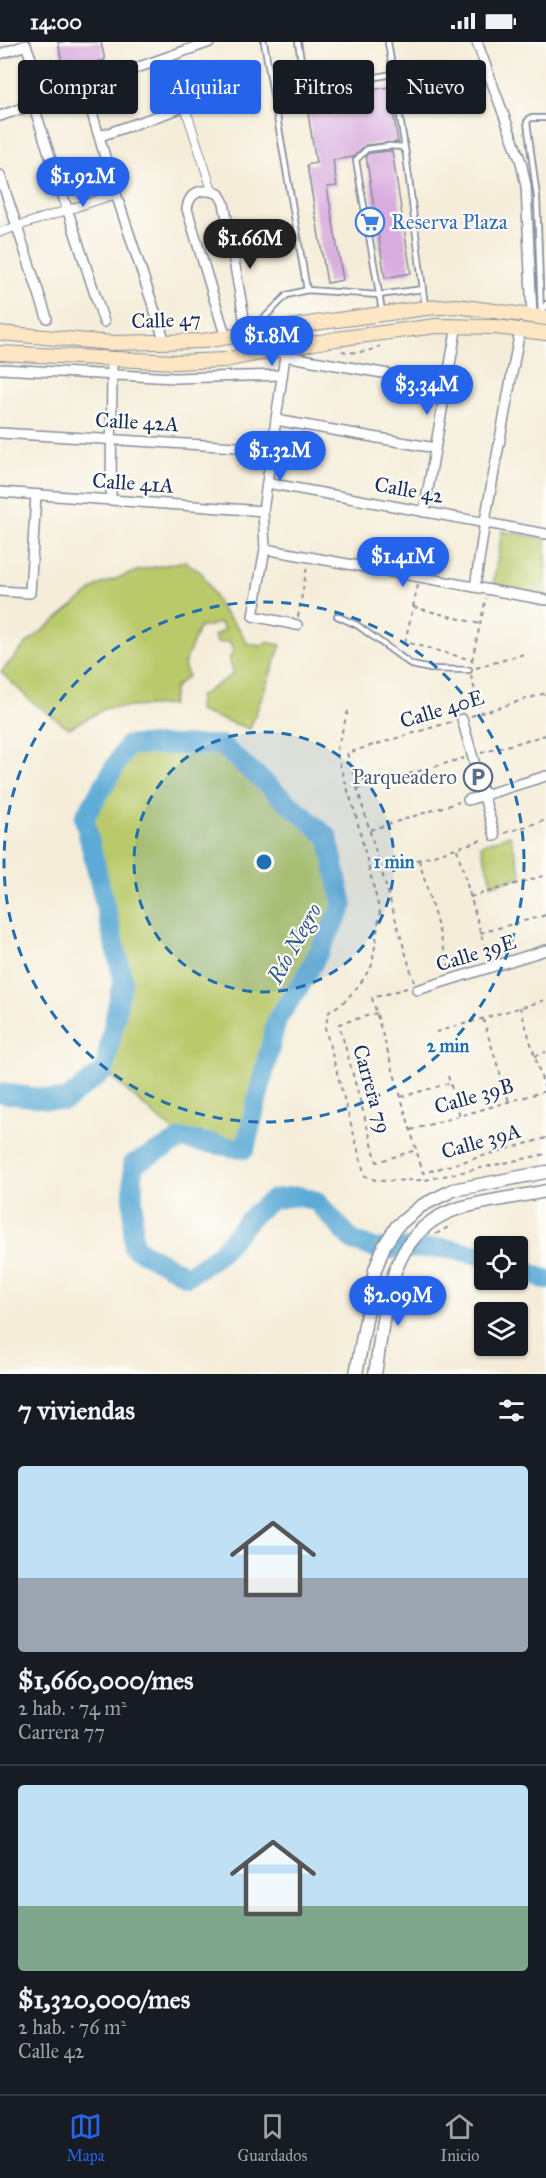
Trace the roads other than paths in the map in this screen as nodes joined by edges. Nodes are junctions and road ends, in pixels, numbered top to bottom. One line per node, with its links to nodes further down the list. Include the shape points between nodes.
1 (210, 42): 9 (street)
2 (264, 42): 28 (lane)
3 (298, 42): 10 (lane, via 305,84 314,88)
4 (388, 42): 8 (lane)
5 (477, 42): 32 (street, via 521,162)
6 (0, 54): 7 (street, via 26,45)
7 (31, 60)
8 (391, 60)
9 (138, 67)
10 (386, 75)
11 (18, 109): 17 (street)
12 (36, 114): 24 (street)
13 (93, 114): 19 (street)
14 (164, 114): 19 (street)
15 (187, 114): 22 (street)
16 (399, 114): 20 (lane)
17 (0, 116)
18 (546, 118): 32 (lane, via 530,118 527,122 537,197)
19 (100, 136): 23 (street)
20 (404, 150): 27 (lane); 29 (lane, via 390,146 367,149 356,160)
21 (0, 175): 25 (street)
22 (212, 190): 39 (street, via 222,196 226,211); 40 (street, via 189,198 187,209)
23 (116, 194): 24 (street); 41 (street)
24 (69, 209): 25 (street); 34 (street)
25 (17, 226): 26 (street); 33 (street)
26 (0, 232)
27 (423, 289): 29 (lane); 30 (lane)
28 (308, 290): 29 (lane); 39 (lane, via 287,295)
29 (379, 295): 31 (lane)
30 (426, 308): 31 (main road, Calle 47); 32 (main road, Calle 47, via 474,307)
31 (382, 314): 39 (main road, Calle 47)
32 (541, 314)
33 (47, 318)
34 (104, 322)
35 (458, 326): 36 (main road, Calle 47); 42 (main road, Calle 47, via 402,330); 48 (street)
36 (520, 330): 38 (main road, Calle 47); 60 (street)
37 (0, 333): 41 (main road, Calle 47, via 111,343)
38 (546, 333)
39 (247, 335): 40 (main road, Calle 47)
40 (226, 338): 41 (main road, Calle 47)
41 (165, 342)
42 (284, 352): 44 (main road, Calle 47, via 203,361); 47 (street); 48 (street)
43 (0, 353): 44 (main road, Calle 47)
44 (112, 360): 46 (street)
45 (0, 369): 46 (street)
46 (112, 375): 47 (street); 51 (street)
47 (282, 375): 49 (street)
48 (446, 384): 52 (street)
49 (276, 420): 52 (street); 53 (street)
50 (0, 433): 51 (street, Calle 42A)
51 (112, 439): 53 (street, Calle 42A); 57 (street)
52 (435, 448): 59 (street)
53 (272, 449): 54 (street)
54 (267, 483): 58 (street); 59 (street, Calle 42)
55 (0, 492): 56 (street, Calle 41A)
56 (36, 495): 57 (street, Calle 41A); 64 (street, via 30,593)
57 (111, 499): 58 (street, Calle 41A)
58 (263, 511): 62 (street)
59 (424, 512): 60 (street, Calle 42)
60 (485, 521): 61 (street, Calle 42); 63 (street)
61 (546, 534)
62 (265, 549): 63 (street); 67 (street, via 253,616)
63 (476, 587): 65 (street)
64 (0, 591)
65 (546, 600)
66 (337, 616): 68 (lane, via 357,625 412,665)
67 (297, 625)
68 (469, 670)
69 (462, 719): 71 (street)
70 (546, 776): 71 (street)
71 (483, 795): 72 (street); 73 (street)
72 (468, 800)
73 (495, 836)
74 (546, 950): 75 (street, Calle 39E)
75 (416, 988)
76 (546, 1172): 78 (street, via 453,1190 421,1206 397,1226 384,1245 375,1270)
77 (546, 1191): 79 (street, via 459,1209 441,1215 419,1231 403,1251 392,1276)
78 (356, 1374)
79 (375, 1374)

